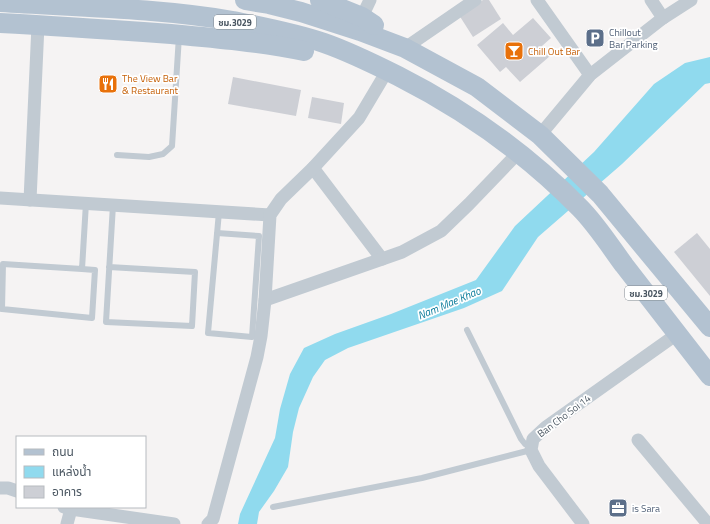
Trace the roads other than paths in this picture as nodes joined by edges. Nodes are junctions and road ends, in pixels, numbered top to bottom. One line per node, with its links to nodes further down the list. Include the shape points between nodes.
1 (245, 0): 13 (main road, ชม.3029, via 320,18)
2 (320, 0): 8 (main road)
3 (475, 0): 13 (street)
4 (537, 0): 15 (street)
5 (651, 0): 9 (street)
6 (691, 0): 9 (street)
7 (0, 2): 14 (main road, ชม.3029, via 167,13 234,22 322,43)
8 (366, 9): 13 (main road, via 384,31)
9 (663, 18): 15 (street)
10 (0, 23): 11 (main road)
11 (38, 25): 12 (main road); 21 (street)
12 (179, 35): 14 (main road, via 278,45); 18 (lane, via 172,146 164,154 149,157)
13 (404, 48): 16 (main road, ชม.3029, via 477,87)
14 (381, 67): 17 (main road, ชม.3029, via 485,127); 19 (street, via 359,118)
15 (590, 75): 16 (street)
16 (540, 135): 31 (main road, ชม.3029, via 600,194)
17 (519, 152): 27 (street, via 441,231 402,252); 33 (main road, ชม.3029, via 582,210)
18 (117, 155)
19 (313, 168): 25 (street, via 281,199); 27 (street)
20 (0, 198): 21 (street)
21 (30, 200): 22 (street)
22 (86, 203): 23 (street); 29 (lane)
23 (113, 205): 24 (street); 28 (lane)
24 (220, 212): 25 (street); 26 (lane)
25 (270, 215): 30 (street)
26 (217, 234): 26 (lane, via 208,333 252,337 259,236)
27 (382, 259): 30 (street)
28 (109, 267): 28 (lane, via 106,322 192,326 195,272)
29 (82, 269): 29 (lane, via 95,270 92,318 2,310 4,264)
30 (265, 300): 43 (street, via 257,357 213,519)
31 (709, 323)
32 (466, 330): 36 (lane, via 521,438)
33 (677, 334): 34 (main road, ชม.3029); 36 (street, Ban Cho Soi 14, via 546,427 533,439)
34 (710, 376)
35 (638, 440): 45 (street)
36 (531, 448): 39 (lane, via 422,478); 44 (street, via 539,466)
37 (0, 488): 38 (street)
38 (16, 491)
39 (273, 507)
40 (68, 508): 41 (street); 42 (street)
41 (66, 524)
42 (174, 524)
43 (208, 524)
44 (583, 524)
45 (708, 524)

